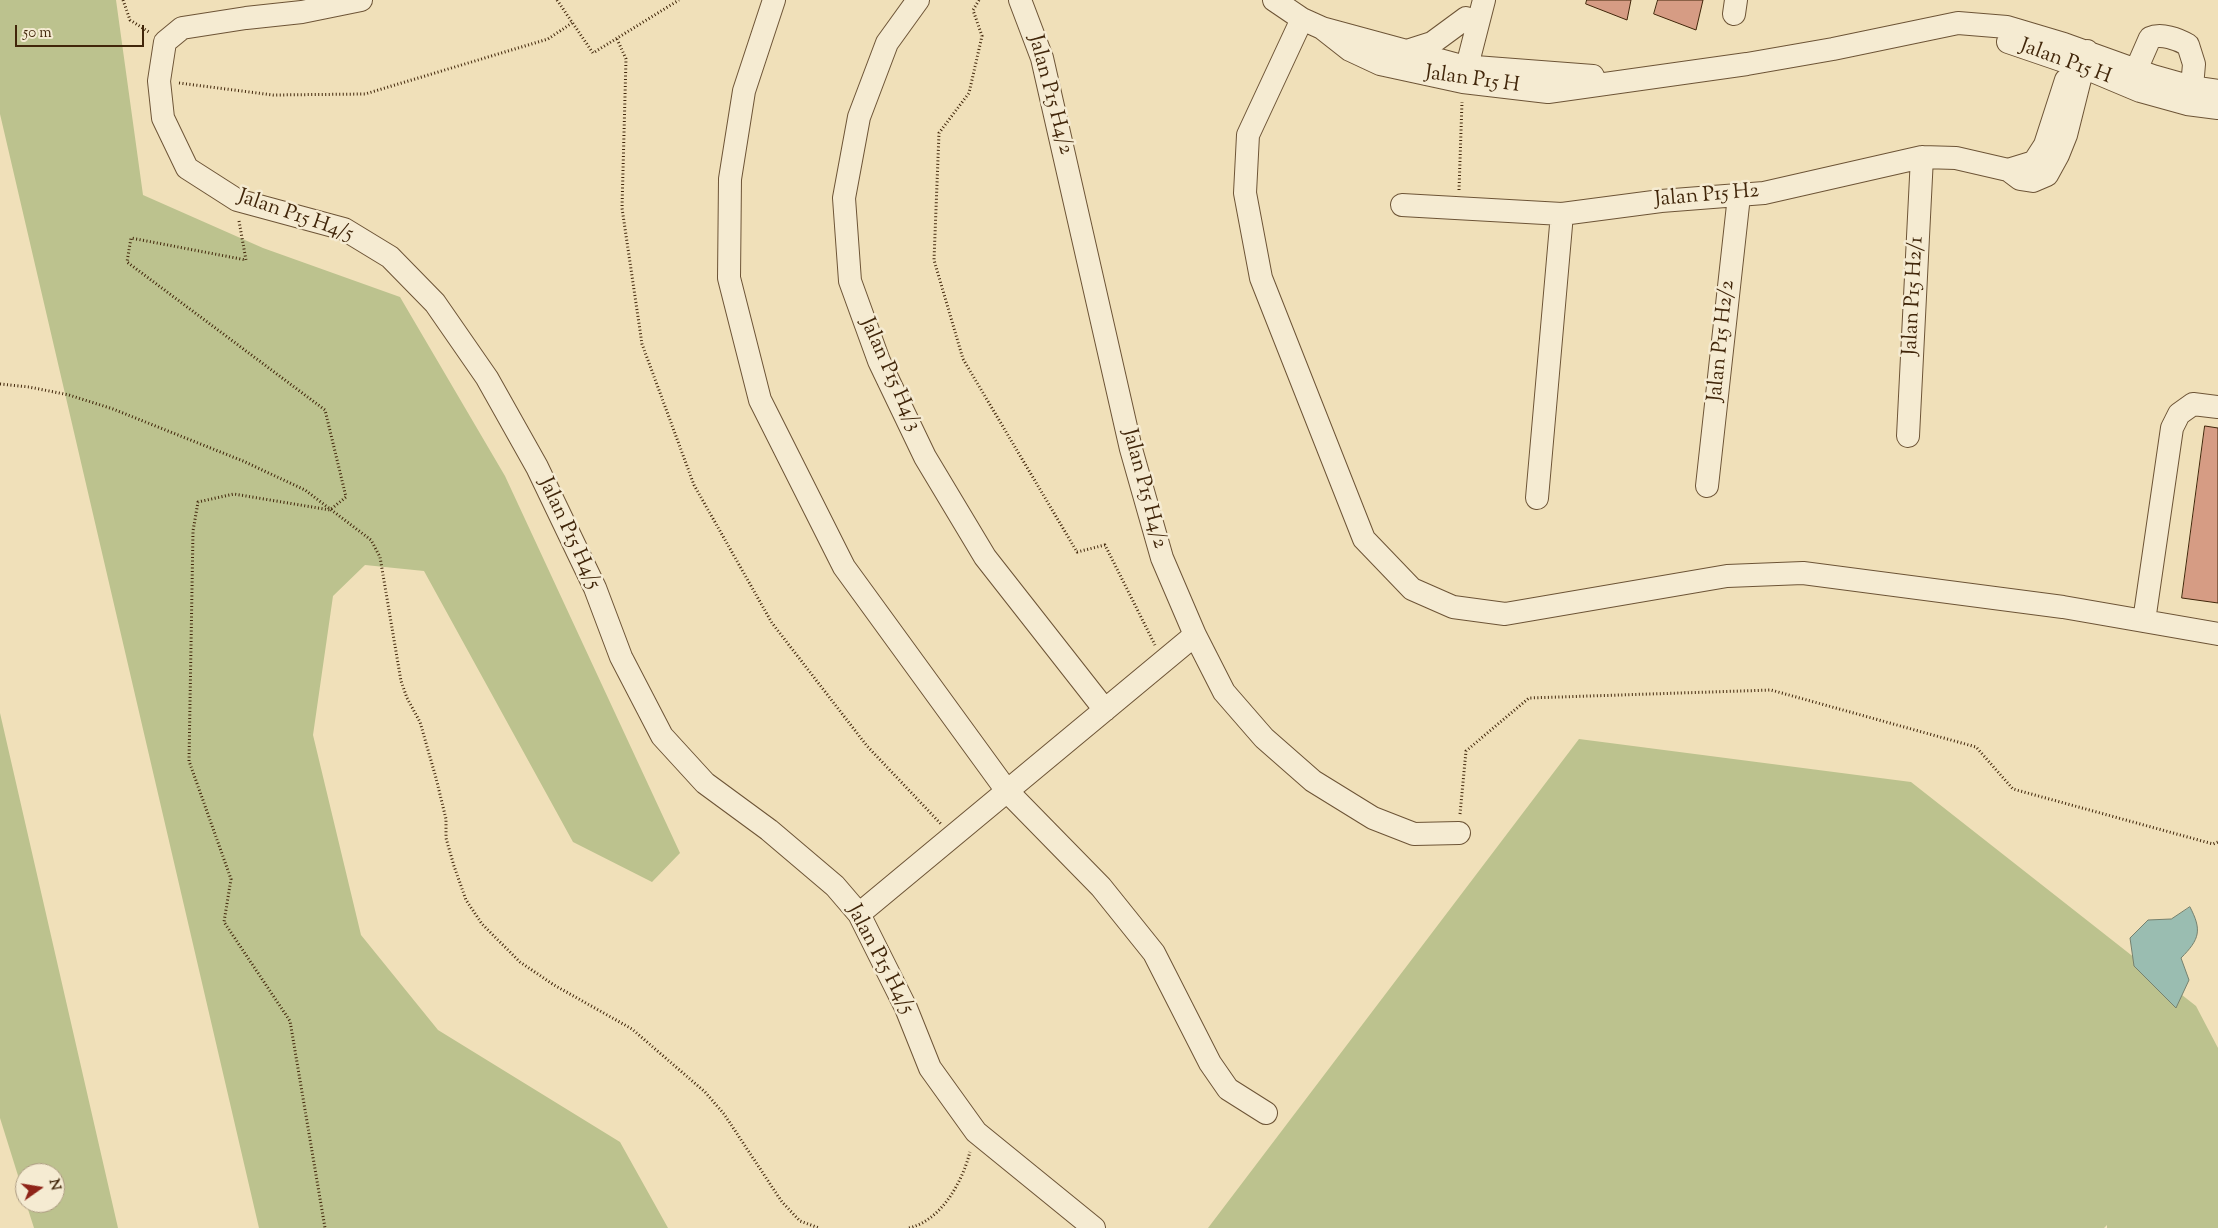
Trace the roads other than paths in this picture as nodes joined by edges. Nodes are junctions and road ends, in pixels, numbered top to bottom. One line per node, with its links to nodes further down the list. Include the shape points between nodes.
1 (360, 0): 35 (street, Jalan P15 H4/5, via 302,12 182,28 165,42 160,81 163,118 187,168 237,200 344,229 390,257 435,303 487,378 537,467 595,588 621,657 662,736 705,783 770,830 835,886)
2 (774, 0): 33 (street, via 744,91 730,179 729,278 760,400 844,567)
3 (918, 0): 32 (street, Jalan P15 H4/3, via 887,43 858,116 844,198 850,281 879,361 930,465 985,557)
4 (1020, 0): 31 (street, Jalan P15 H4/2, via 1042,58 1131,449 1162,558)
5 (1274, 0): 8 (street, Jalan P15 H)
6 (1484, 0): 7 (street)
7 (1471, 13): 10 (street, via 1432,43); 13 (street, via 1487,57); 14 (street)
8 (1312, 23): 10 (street, Jalan P15 H); 14 (street, Jalan P15 H, via 1350,50 1380,64); 29 (street, via 1248,135 1244,193 1261,278 1364,539 1412,589 1453,607 1505,614 1727,576 1804,572)
9 (1910, 31): 11 (street, Jalan P15 H, via 2006,42); 12 (street, Jalan P15 H, via 1958,23 2007,27); 15 (street, Jalan P15 H, via 1833,49)
10 (1407, 51): 14 (street, Jalan P15 H)
11 (2036, 52): 12 (street, Jalan P15 H); 19 (street, via 2045,62)
12 (2079, 57): 16 (street, Jalan P15 H); 19 (street, Jalan P15 H2)
13 (1506, 69): 14 (street, Jalan P15 H); 15 (street, Jalan P15 H)
14 (1459, 73): 15 (street, Jalan P15 H, via 1548,92)
15 (1634, 79)
16 (2138, 80): 17 (street, Jalan P15 H); 17 (street, via 2150,38 2160,36 2188,45 2194,64); 19 (street, via 2118,88 2092,89); 20 (street, Jalan P15 H, via 2187,104)
17 (2192, 87): 18 (street, Jalan P15 H)
18 (2218, 91)
19 (2065, 106): 21 (street, Jalan P15 H2, via 2034,162 2008,170 1956,158)
20 (2218, 108)
21 (1922, 157): 22 (street, Jalan P15 H2); 26 (street, Jalan P15 H2/1)
22 (1739, 196): 24 (street, Jalan P15 H2, via 1661,201); 27 (street, Jalan P15 H2/2)
23 (1402, 205): 24 (street, Jalan P15 H2)
24 (1562, 214): 28 (street)
25 (2218, 407): 29 (street, via 2193,404 2179,414 2172,428)
26 (1908, 436)
27 (1708, 486)
28 (1537, 498)
29 (2144, 621): 30 (street)
30 (2218, 634)
31 (1195, 635): 32 (street); 34 (street, Jalan P15 H4/2, via 1224,692 1264,738 1313,781 1372,818 1414,834)
32 (1105, 710): 33 (street)
33 (1008, 791): 35 (street); 36 (street, via 1101,887 1154,953 1210,1063 1228,1089)
34 (1459, 833)
35 (859, 914): 37 (street, Jalan P15 H4/5, via 906,1008 930,1068 976,1132)
36 (1266, 1114)
37 (1094, 1228)

